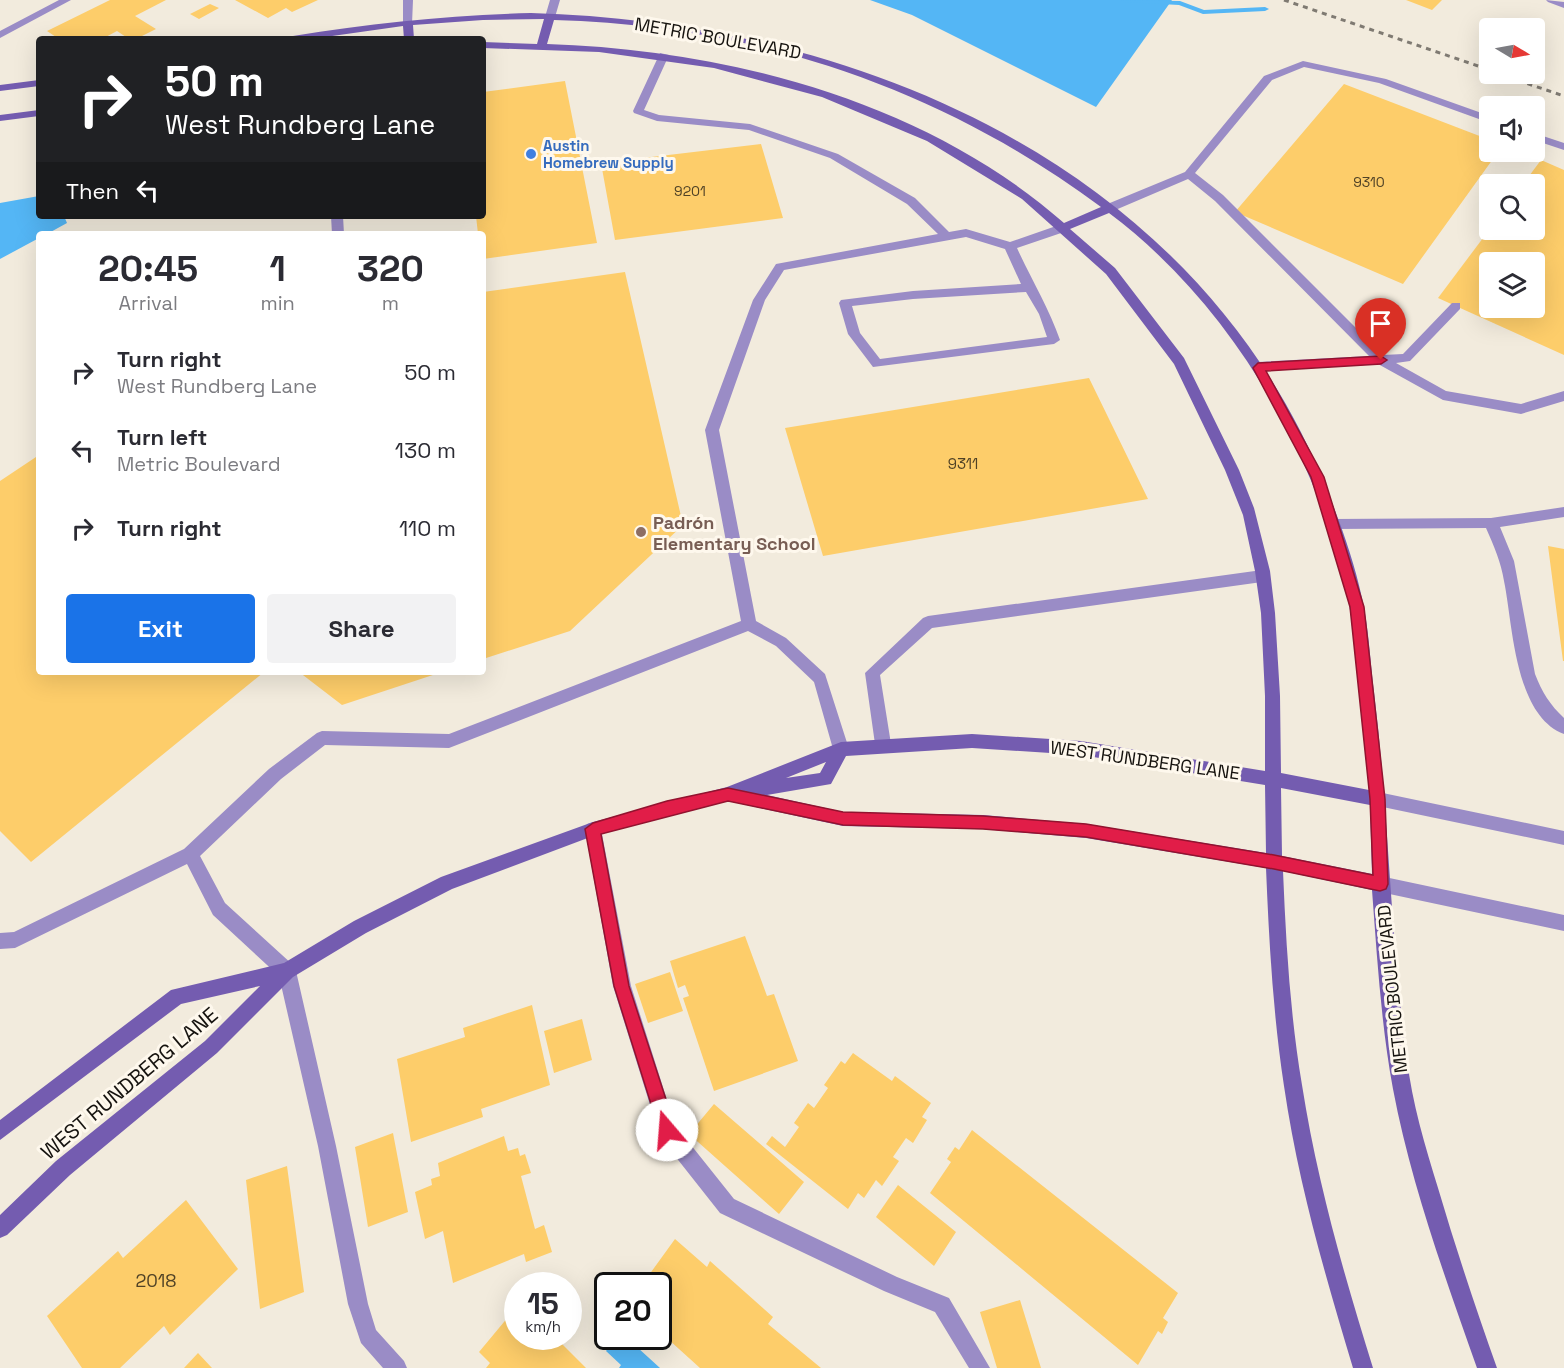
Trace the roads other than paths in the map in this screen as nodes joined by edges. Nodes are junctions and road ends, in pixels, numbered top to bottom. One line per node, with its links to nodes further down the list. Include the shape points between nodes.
1 (66, 0): 8 (street)
2 (408, 0): 7 (street)
3 (555, 0): 6 (street)
4 (1551, 0): 5 (street)
5 (1564, 5)
6 (550, 17): 7 (main road, METRIC BOULEVARD); 12 (main road); 22 (main road, METRIC BOULEVARD, via 684,28 813,56 868,74 973,119 1028,151)
7 (408, 22): 9 (main road, METRIC BOULEVARD); 10 (main road)
8 (0, 35)
9 (313, 36)
10 (409, 36)
11 (486, 45): 12 (main road, METRIC BOULEVARD)
12 (542, 45): 13 (main road, METRIC BOULEVARD)
13 (664, 55): 23 (main road, METRIC BOULEVARD, via 790,82 889,118 988,171); 24 (street, via 638,111 657,118 750,127 834,156 911,201)
14 (36, 83): 15 (main road)
15 (0, 88)
16 (36, 113): 18 (main road)
17 (1479, 116): 21 (street, via 1382,81 1303,64 1268,78)
18 (0, 118)
19 (1545, 140): 20 (street)
20 (1564, 147)
21 (1189, 174): 22 (street); 28 (street, via 1219,198)
22 (1109, 208): 23 (main road); 29 (main road, METRIC BOULEVARD, via 1199,290)
23 (1063, 228): 25 (street); 34 (main road, METRIC BOULEVARD, via 1142,307 1202,396 1254,530)
24 (947, 237): 25 (street, via 966,233); 35 (street, via 780,267 759,300 712,430)
25 (1010, 246): 26 (street)
26 (1029, 288): 26 (street, via 913,295 845,303 854,334 877,363 1054,340 1045,314)
27 (1456, 306): 28 (street, via 1406,358)
28 (1381, 360): 29 (street); 30 (street, via 1443,395 1521,409)
29 (1258, 368): 33 (main road, METRIC BOULEVARD, via 1317,477)
30 (1564, 396)
31 (1564, 513): 32 (street)
32 (1491, 523): 33 (street); 36 (street, via 1507,561 1531,684 1541,705)
33 (1333, 524): 41 (main road, METRIC BOULEVARD, via 1357,607)
34 (1262, 576): 37 (street, via 928,622 872,673); 39 (main road, METRIC BOULEVARD, via 1271,665)
35 (749, 624): 38 (street, via 781,642 820,679); 44 (street, via 448,741 322,738 275,774)
36 (1564, 727)
37 (883, 744): 38 (main road, WEST RUNDBERG LANE); 39 (main road, WEST RUNDBERG LANE, via 972,741 1081,748)
38 (841, 749): 40 (main road, WEST RUNDBERG LANE); 40 (main road, via 825,779)
39 (1273, 779): 41 (main road, WEST RUNDBERG LANE); 45 (main road, METRIC BOULEVARD)
40 (728, 794): 42 (main road, WEST RUNDBERG LANE); 45 (main road, WEST RUNDBERG LANE, via 843,819 983,822 1086,831)
41 (1378, 799): 43 (street, WEST RUNDBERG LANE); 46 (main road, METRIC BOULEVARD)
42 (593, 829): 49 (main road, WEST RUNDBERG LANE, via 447,883 360,927); 53 (street, via 622,986 667,1130 728,1206 942,1305)
43 (1564, 838)
44 (190, 854): 48 (street, via 15,940); 49 (street, via 219,909)
45 (1274, 862): 46 (main road, WEST RUNDBERG LANE); 54 (main road, METRIC BOULEVARD, via 1286,1041 1297,1114 1334,1276)
46 (1380, 884): 47 (street, WEST RUNDBERG LANE); 55 (main road, METRIC BOULEVARD, via 1399,1067 1414,1137 1450,1263)
47 (1564, 923)
48 (0, 941)
49 (286, 971): 50 (main road, WEST RUNDBERG LANE, via 177,996); 51 (main road, WEST RUNDBERG LANE, via 211,1047 63,1168); 52 (street, via 327,1146 358,1304 368,1336)
50 (0, 1131)
51 (0, 1228)
52 (397, 1368)
53 (980, 1368)
54 (1363, 1368)
55 (1487, 1368)

